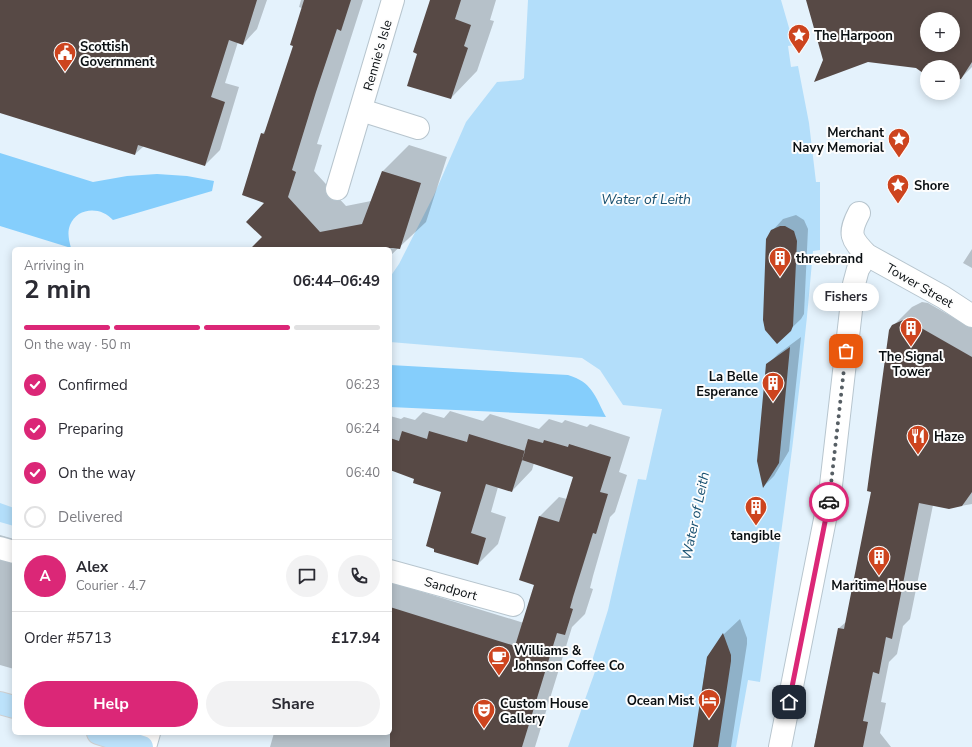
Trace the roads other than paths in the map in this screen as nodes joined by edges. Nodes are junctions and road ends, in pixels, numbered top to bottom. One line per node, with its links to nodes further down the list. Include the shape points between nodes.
1 (393, 0): 2 (street, Rennie's Isle)
2 (360, 110): 3 (street); 4 (street, Rennie's Isle)
3 (418, 128)
4 (337, 189)
5 (859, 213): 6 (street, via 853,225 852,235 854,243)
6 (867, 255): 7 (street, Tower Street); 17 (street, via 858,269 854,284 830,494)
7 (972, 316)
8 (0, 548): 9 (street)
9 (12, 551)
10 (392, 572): 11 (street, Sandport)
11 (513, 605)
12 (0, 703): 13 (main road)
13 (12, 706)
14 (104, 735): 16 (main road)
15 (148, 735): 16 (street)
16 (143, 747)
17 (780, 747)

